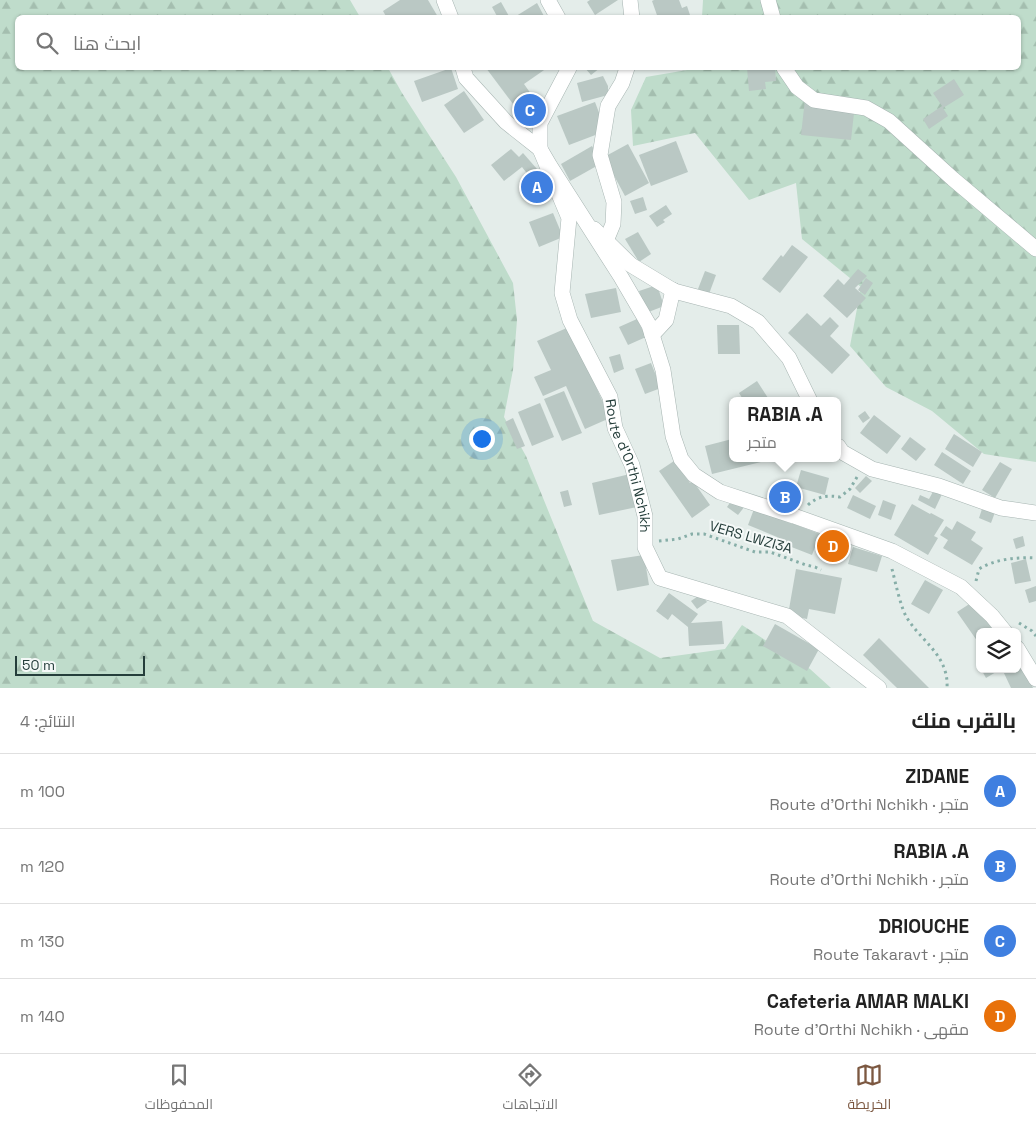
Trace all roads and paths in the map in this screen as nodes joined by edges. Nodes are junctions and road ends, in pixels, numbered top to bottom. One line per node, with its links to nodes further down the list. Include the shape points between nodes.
1 (444, 0): 5 (street)
2 (548, 0): 6 (street)
3 (630, 0): 7 (street)
4 (768, 0): 8 (street)
5 (450, 15)
6 (556, 15)
7 (632, 15)
8 (772, 15)
9 (464, 70): 13 (street, via 466,78 506,122)
10 (569, 70): 13 (street, via 540,123)
11 (626, 70): 15 (street, via 608,106 600,155 614,202 613,224)
12 (785, 70): 16 (street, via 797,87 814,100 866,108 889,121)
13 (540, 148): 14 (street); 24 (street, Route d'Orthi Nchikh, via 570,218 562,292 570,320 610,397 615,428 632,465 644,516)
14 (584, 219): 15 (street); 18 (street)
15 (606, 241): 17 (street, via 631,265)
16 (1036, 249)
17 (673, 290): 18 (street, via 666,320); 19 (street, via 731,306 758,322 790,358)
18 (652, 334): 23 (street, via 663,370 673,436 682,459 694,475 720,492)
19 (808, 397)
20 (841, 450): 21 (street)
21 (862, 463): 22 (street, via 872,469 940,486 1001,508); 23 (path, via 850,489 840,497 824,496)
22 (1036, 514)
23 (794, 516): 25 (street)
24 (645, 547): 27 (path, VERS LWZI3A, via 660,540 704,534); 32 (street, Route d'Orthi Nchikh, via 660,578 787,616)
25 (892, 551): 28 (street); 33 (path, via 893,573 906,617 940,658 946,671)
26 (1036, 558): 28 (path, via 1000,560 986,565 979,569 975,585)
27 (821, 570)
28 (961, 586): 29 (street)
29 (1002, 628)
30 (1021, 655): 31 (street)
31 (1036, 679)
32 (879, 688)
33 (947, 688)

